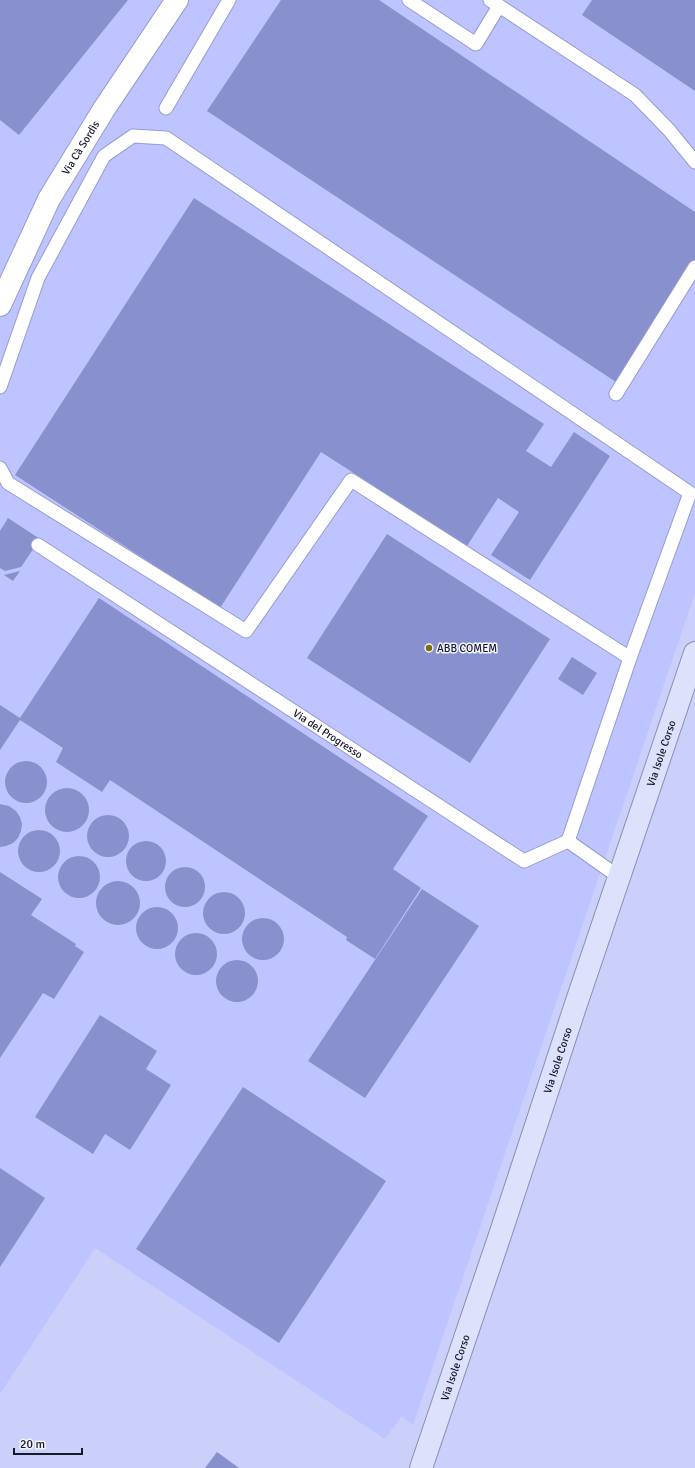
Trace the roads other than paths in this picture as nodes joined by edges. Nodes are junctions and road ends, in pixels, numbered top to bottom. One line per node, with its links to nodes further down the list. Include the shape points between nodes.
1 (177, 0): 8 (street, Via Cà Sordìs, via 49,199)
2 (229, 0): 5 (lane)
3 (409, 0): 4 (lane, via 476,44)
4 (494, 3): 6 (lane, via 635,95)
5 (166, 108)
6 (695, 162)
7 (695, 267): 10 (lane)
8 (0, 305)
9 (0, 387): 14 (lane, via 38,278 104,156 133,136 166,138 690,493)
10 (616, 394)
11 (0, 468): 14 (lane, via 8,482 246,631 351,480)
12 (38, 545): 15 (lane, Via del Progresso, via 524,861)
13 (695, 653): 16 (main road, Via Isole Corso)
14 (630, 658): 15 (lane)
15 (568, 841): 16 (lane)
16 (619, 878): 17 (main road, Via Isole Corso)
17 (420, 1468)

